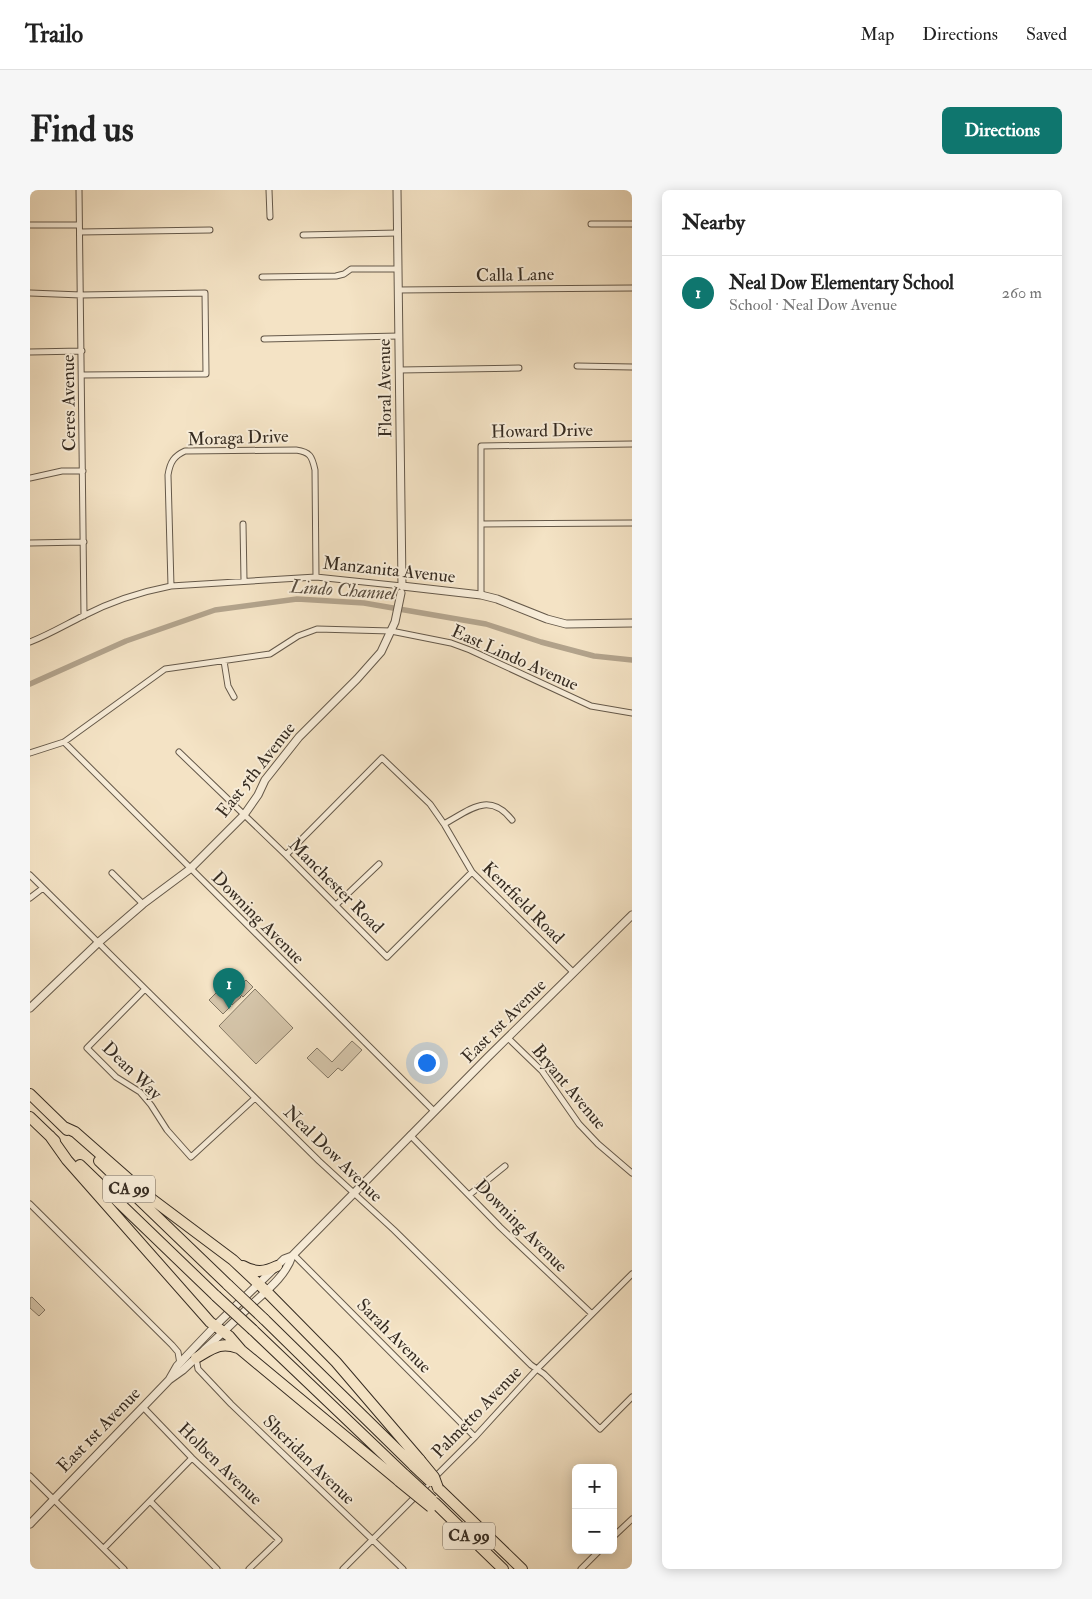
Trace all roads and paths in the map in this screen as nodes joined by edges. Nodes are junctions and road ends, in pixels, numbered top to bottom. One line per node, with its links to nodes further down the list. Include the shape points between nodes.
1 (80, 190): 8 (street, Ceres Avenue)
2 (269, 190): 4 (street)
3 (397, 190): 11 (street, Floral Avenue)
4 (270, 217)
5 (591, 224): 6 (street)
6 (632, 224)
7 (30, 225): 8 (street)
8 (80, 225): 10 (street, Ceres Avenue)
9 (210, 230): 10 (street)
10 (80, 232): 18 (street, Ceres Avenue)
11 (398, 233): 12 (street); 13 (street, Floral Avenue)
12 (303, 235)
13 (398, 269): 14 (street, via 351,269 336,276); 16 (street, Floral Avenue)
14 (262, 277)
15 (632, 288): 16 (street, Calla Lane)
16 (398, 290): 19 (street, Floral Avenue)
17 (30, 293): 18 (street)
18 (81, 295): 22 (street, Ceres Avenue); 27 (street, via 205,293 206,374)
19 (399, 336): 20 (street); 26 (street, Floral Avenue)
20 (264, 339)
21 (30, 352): 22 (street)
22 (82, 352): 27 (street, Ceres Avenue)
23 (577, 366): 24 (street)
24 (632, 367)
25 (520, 368): 26 (street)
26 (400, 370): 39 (street, Floral Avenue)
27 (82, 375): 29 (street, Ceres Avenue)
28 (632, 444): 33 (street, Howard Drive, via 481,446)
29 (83, 471): 30 (street, via 62,471); 34 (street, Ceres Avenue)
30 (30, 478)
31 (632, 523): 33 (street)
32 (243, 524): 37 (street)
33 (482, 524): 40 (street, Howard Drive)
34 (84, 542): 35 (street); 41 (street, Ceres Avenue)
35 (30, 543)
36 (316, 577): 37 (street, Manzanita Avenue); 38 (street, Moraga Drive, via 313,459 296,450 185,451 176,455 168,475); 39 (street, Manzanita Avenue)
37 (244, 580): 38 (street, Manzanita Avenue)
38 (171, 586): 41 (street, Manzanita Avenue, via 134,595)
39 (402, 590): 40 (street, Manzanita Avenue); 43 (street, East 5th Avenue)
40 (481, 595): 42 (street, Manzanita Avenue, via 566,624)
41 (84, 616): 44 (street, Manzanita Avenue)
42 (632, 623)
43 (391, 631): 45 (street, East Lindo Avenue, via 317,629 298,636 270,654); 47 (street, East Lindo Avenue, via 451,643 591,706); 51 (street, East 5th Avenue, via 371,664 281,759)
44 (30, 642)
45 (224, 661): 46 (street, via 228,686); 48 (street, East Lindo Avenue, via 160,671)
46 (234, 697)
47 (632, 714)
48 (64, 742): 50 (street, East Lindo Avenue); 56 (street, Downing Avenue)
49 (179, 752): 51 (street, Manchester Road)
50 (30, 753)
51 (244, 815): 54 (street, Manchester Road); 56 (street, East 5th Avenue)
52 (512, 820): 53 (street, via 498,806 485,804)
53 (444, 824): 54 (street, Kentfield Road, via 420,794 382,758); 57 (street, Kentfield Road)
54 (286, 854): 63 (street, Manchester Road)
55 (379, 864): 63 (street)
56 (190, 869): 62 (street, East 5th Avenue); 72 (street, Downing Avenue)
57 (472, 872): 63 (street, Manchester Road, via 387,957); 66 (street, Kentfield Road)
58 (112, 873): 62 (street)
59 (30, 875): 60 (street, Neal Dow Avenue)
60 (43, 888): 61 (street); 65 (street, Neal Dow Avenue)
61 (30, 898)
62 (143, 904): 65 (street, East 5th Avenue)
63 (337, 904)
64 (631, 920): 66 (street, East 1st Avenue)
65 (99, 942): 67 (street, Neal Dow Avenue); 68 (street, East 5th Avenue)
66 (574, 972): 69 (street, East 1st Avenue)
67 (144, 990): 71 (street, Neal Dow Avenue); 71 (street, Dean Way, via 87,1048 116,1077 140,1092 191,1157)
68 (30, 1008)
69 (508, 1038): 72 (street, East 1st Avenue); 78 (street, Bryant Avenue, via 542,1071 598,1144)
70 (30, 1094): 74 (highway, CA 99)
71 (255, 1098): 79 (street, Neal Dow Avenue)
72 (434, 1111): 75 (street, East 1st Avenue)
73 (30, 1117): 76 (highway, CA 99)
74 (64, 1126): 83 (highway); 100 (highway, CA 99, bridge)
75 (410, 1135): 79 (street, East 1st Avenue); 80 (street, Downing Avenue)
76 (50, 1136): 89 (highway, via 67,1160); 102 (highway, CA 99, bridge)
77 (505, 1166): 80 (street)
78 (632, 1173)
79 (354, 1193): 82 (street, East 1st Avenue); 95 (street, Neal Dow Avenue)
80 (469, 1195): 88 (street, Downing Avenue)
81 (30, 1204): 91 (street)
82 (293, 1255): 84 (street, East 1st Avenue); 87 (street, East 1st Avenue, via 282,1275); 98 (street, Sarah Avenue)
83 (233, 1260): 84 (highway, via 254,1271); 86 (highway)
84 (277, 1266): 86 (street, East 1st Avenue)
85 (632, 1274): 88 (street, Palmetto Avenue)
86 (258, 1284): 87 (highway); 89 (street, East 1st Avenue)
87 (266, 1291): 89 (street, East 1st Avenue); 100 (highway, via 336,1362)
88 (592, 1314): 95 (street, Palmetto Avenue)
89 (219, 1329): 90 (highway); 92 (street, East 1st Avenue)
90 (242, 1350): 92 (highway, via 223,1345); 102 (highway)
91 (178, 1352): 92 (street); 93 (street)
92 (194, 1354): 93 (street, East 1st Avenue); 94 (street)
93 (183, 1365): 94 (street); 97 (street, East 1st Avenue)
94 (198, 1369): 108 (street, Sheridan Avenue)
95 (537, 1369): 96 (street, Neal Dow Avenue, via 600,1429); 98 (street, Palmetto Avenue)
96 (632, 1397)
97 (143, 1407): 99 (street, Holben Avenue); 103 (street, East 1st Avenue)
98 (475, 1437): 108 (street, Palmetto Avenue)
99 (192, 1458): 104 (street); 114 (street, Holben Avenue, via 279,1540)
100 (417, 1463): 118 (highway, CA 99, bridge, via 434,1477 441,1491)
101 (30, 1476): 103 (street)
102 (402, 1478): 117 (highway, CA 99, bridge)
103 (53, 1499): 106 (street, East 1st Avenue); 109 (street)
104 (150, 1501): 109 (street); 113 (street)
105 (632, 1519): 107 (street)
106 (30, 1524)
107 (617, 1533)
108 (372, 1539): 115 (street, Palmetto Avenue); 116 (street, Sheridan Avenue)
109 (104, 1548): 112 (street)
110 (596, 1554): 111 (street)
111 (582, 1567)
112 (124, 1569)
113 (217, 1569)
114 (248, 1569)
115 (342, 1569)
116 (403, 1569)
117 (503, 1569)
118 (522, 1569)

